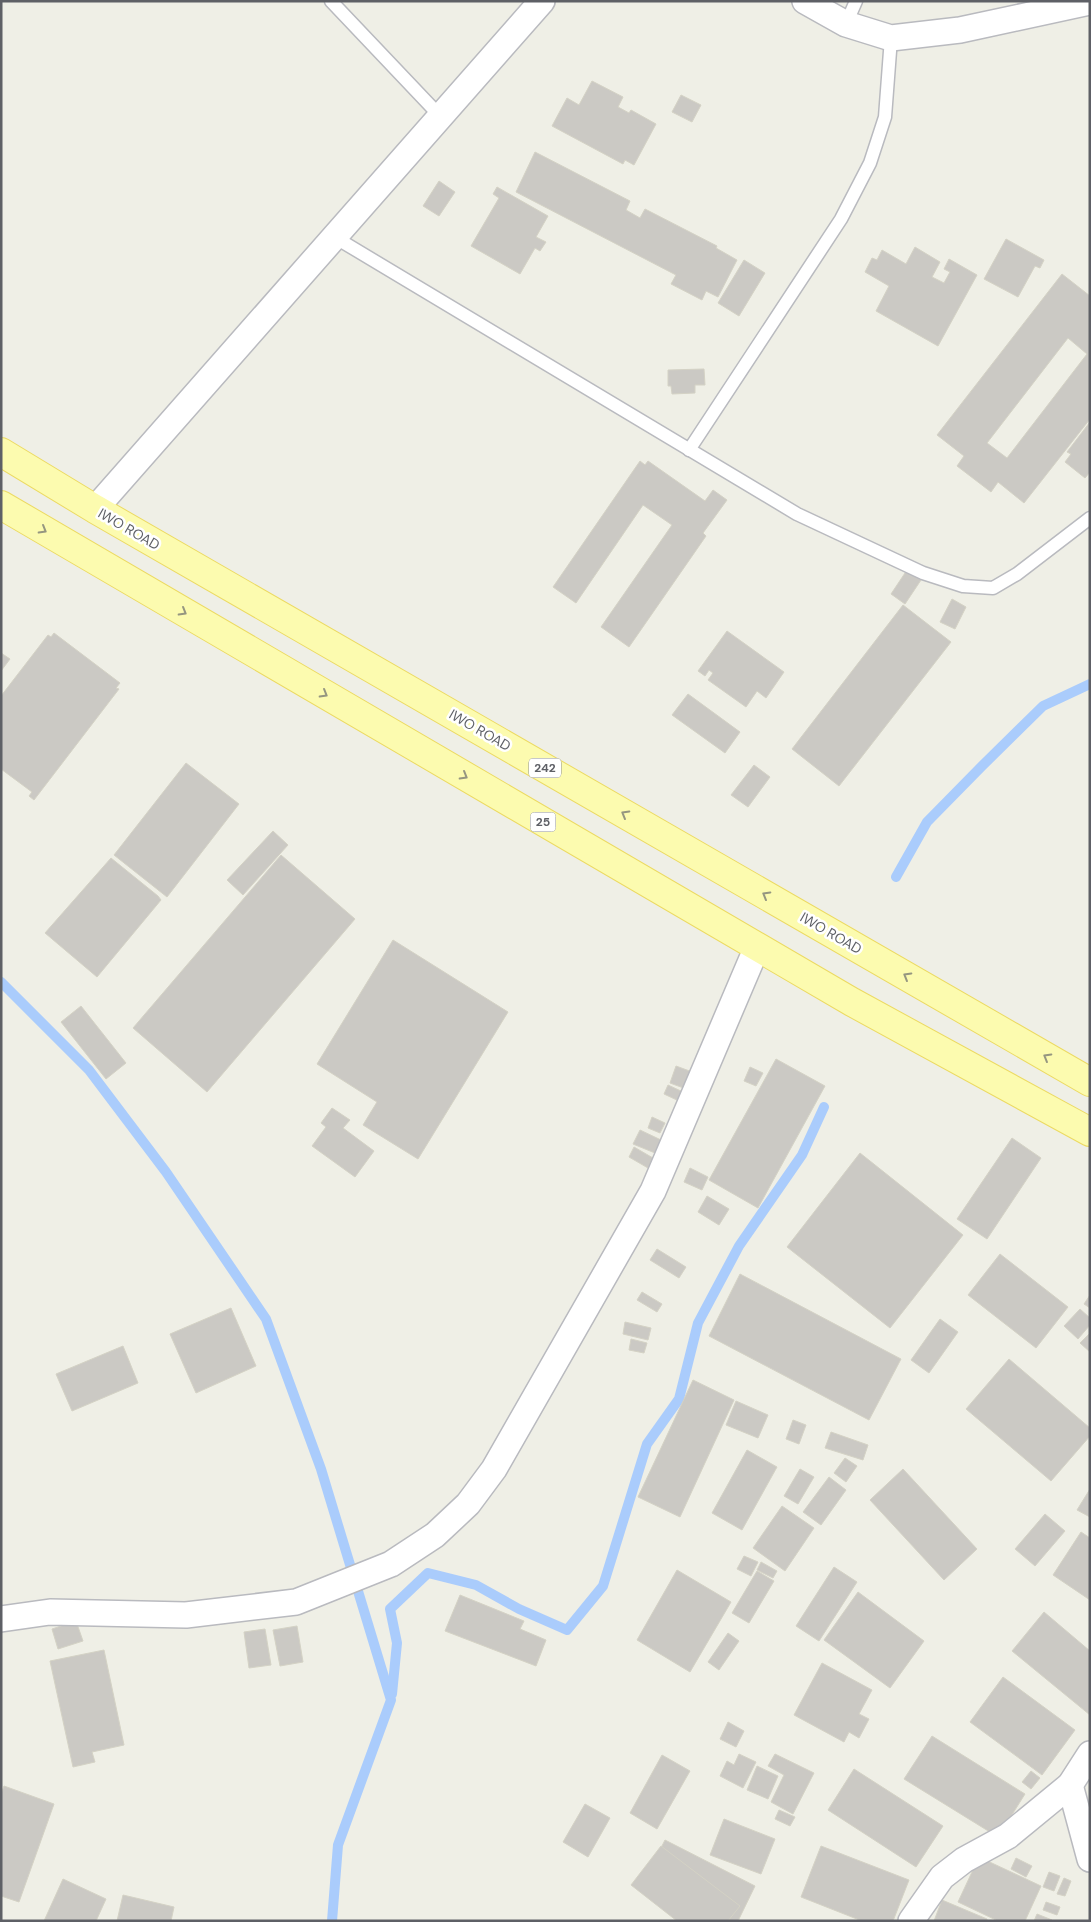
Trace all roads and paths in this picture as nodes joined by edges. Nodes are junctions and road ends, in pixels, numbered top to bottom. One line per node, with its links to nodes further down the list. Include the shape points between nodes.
1 (331, 1): 7 (lane)
2 (542, 1): 7 (street)
3 (805, 1): 5 (street)
4 (1090, 2): 6 (street, via 960,30)
5 (851, 12): 6 (street)
6 (890, 38): 9 (lane, via 885,117 870,163 841,219)
7 (441, 117): 8 (street)
8 (336, 238): 9 (lane); 12 (street)
9 (689, 450): 13 (lane, via 797,514 915,569 962,586 982,589 1003,583)
10 (1, 452): 12 (main road, IWO ROAD / 242)
11 (1, 505): 14 (main road, 25, one-way to 14)
12 (95, 509): 15 (main road, IWO ROAD / 242, one-way to 12)
13 (1090, 518)
14 (757, 947): 16 (main road, 25); 17 (street, via 653,1191 494,1469 468,1504 435,1535 391,1564 296,1602 186,1615 50,1612)
15 (1090, 1082)
16 (1090, 1132)
17 (1, 1619)
18 (1090, 1754): 19 (street)
19 (1070, 1785): 20 (street); 21 (street, via 1008,1836 964,1860 942,1877)
20 (1090, 1860)
21 (911, 1921)

